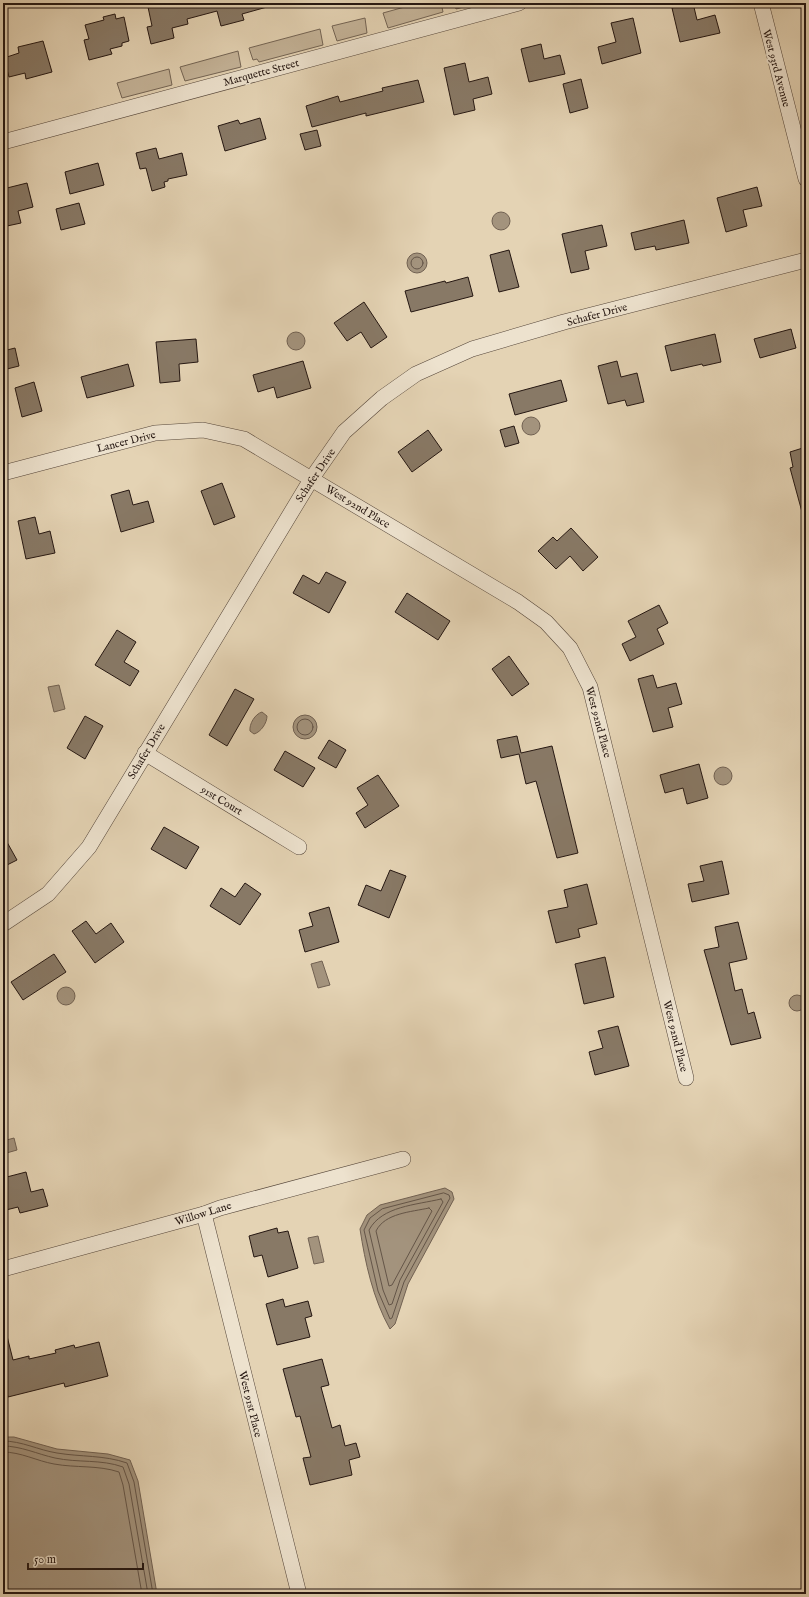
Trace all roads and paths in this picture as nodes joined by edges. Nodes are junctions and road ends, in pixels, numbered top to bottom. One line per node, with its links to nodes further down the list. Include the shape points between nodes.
1 (519, 3): 3 (street, Marquette Street)
2 (760, 3): 4 (street, West 93rd Avenue)
3 (3, 142)
4 (806, 179)
5 (806, 260): 7 (street, Schafer Drive, via 564,322 480,347 416,374 382,398 344,432)
6 (3, 473): 7 (street, Lancer Drive, via 155,433 203,430 244,439)
7 (312, 478): 8 (street, Schafer Drive); 11 (street, West 92nd Place, via 518,602 546,622 570,648 590,687)
8 (144, 754): 9 (street, 91st Court); 10 (street, Schafer Drive, via 89,847 48,894)
9 (298, 848)
10 (3, 924)
11 (686, 1078)
12 (403, 1159): 13 (street, Willow Lane)
13 (204, 1214): 14 (street, Willow Lane); 15 (street, West 91st Place)
14 (3, 1269)
15 (299, 1594)

